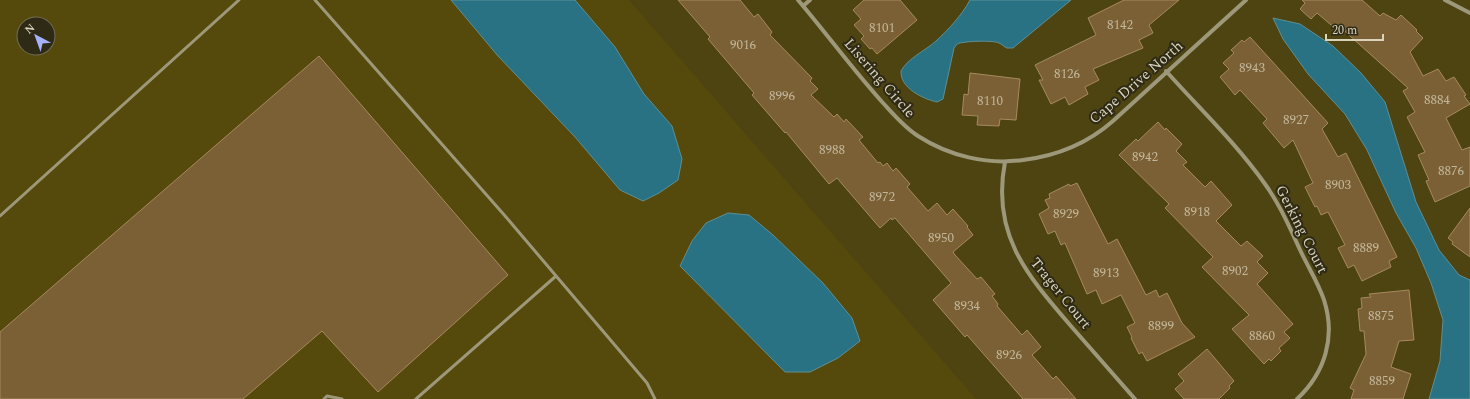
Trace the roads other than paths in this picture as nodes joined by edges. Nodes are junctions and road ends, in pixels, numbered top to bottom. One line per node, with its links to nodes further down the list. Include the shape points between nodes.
1 (239, 0): 11 (lane)
2 (315, 0): 12 (lane)
3 (798, 0): 7 (street, Lisering Circle)
4 (810, 0): 7 (street)
5 (1246, 0): 9 (street, Cape Drive North)
6 (1445, 0): 8 (street)
7 (803, 6): 10 (street, Lisering Circle, via 875,95 911,131 952,153 981,160)
8 (1470, 13)
9 (1166, 71): 10 (street, Cape Drive North, via 1109,124 1091,137 1050,156); 18 (street, Gerking Court, via 1265,184 1284,215 1324,299 1329,322 1326,354 1318,375)
10 (1005, 162): 17 (street, Trager Court, via 1002,179 1003,207 1009,234 1019,259 1036,286)
11 (0, 216)
12 (556, 276): 15 (lane); 16 (lane, via 647,383)
13 (324, 399): 14 (lane, via 327,396)
14 (342, 399)
15 (416, 399)
16 (655, 399)
17 (1135, 399)
18 (1297, 399)

